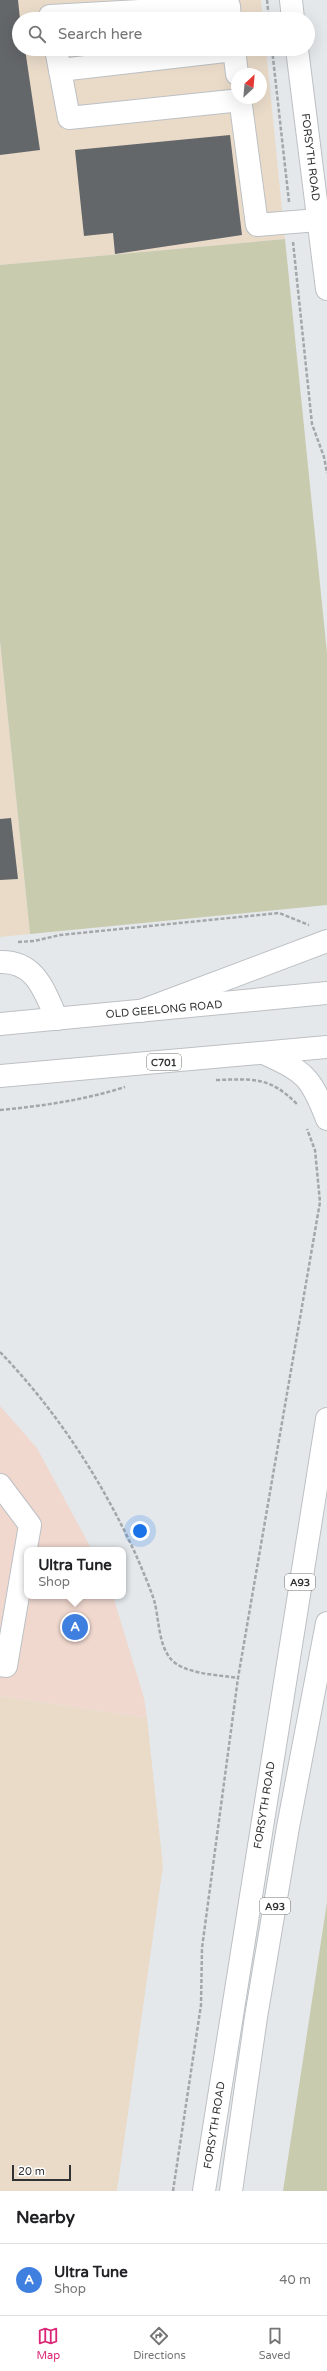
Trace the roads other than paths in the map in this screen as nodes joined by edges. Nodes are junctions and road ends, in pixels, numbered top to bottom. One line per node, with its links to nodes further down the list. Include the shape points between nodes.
1 (291, 0): 4 (main road)
2 (229, 8): 3 (main road)
3 (49, 12)
4 (292, 12)
5 (57, 56): 10 (main road)
6 (182, 56): 10 (main road)
7 (235, 56): 9 (main road)
8 (298, 56): 13 (main road, FORSYTH ROAD)
9 (236, 68)
10 (60, 70): 11 (main road, via 68,118)
11 (231, 100)
12 (241, 104): 13 (main road, via 257,225)
13 (318, 220): 14 (main road, FORSYTH ROAD)
14 (327, 289)
15 (327, 941): 18 (main road)
16 (0, 962): 19 (main road, via 20,964 33,972)
17 (327, 993): 18 (main road, OLD GEELONG ROAD)
18 (141, 1011): 19 (main road, OLD GEELONG ROAD)
19 (57, 1019): 20 (main road, OLD GEELONG ROAD)
20 (0, 1024)
21 (327, 1047): 22 (main road, C701)
22 (266, 1054): 23 (main road, C701); 24 (main road, via 297,1068 310,1081)
23 (0, 1076)
24 (327, 1119)
25 (327, 1418): 31 (main road, FORSYTH ROAD / A93)
26 (0, 1485): 27 (main road, via 30,1525)
27 (26, 1547)
28 (24, 1560): 30 (main road, via 6,1666)
29 (327, 1623): 32 (main road, A93, via 288,1827 256,2017)
30 (0, 1665)
31 (204, 2191)
32 (231, 2191)

